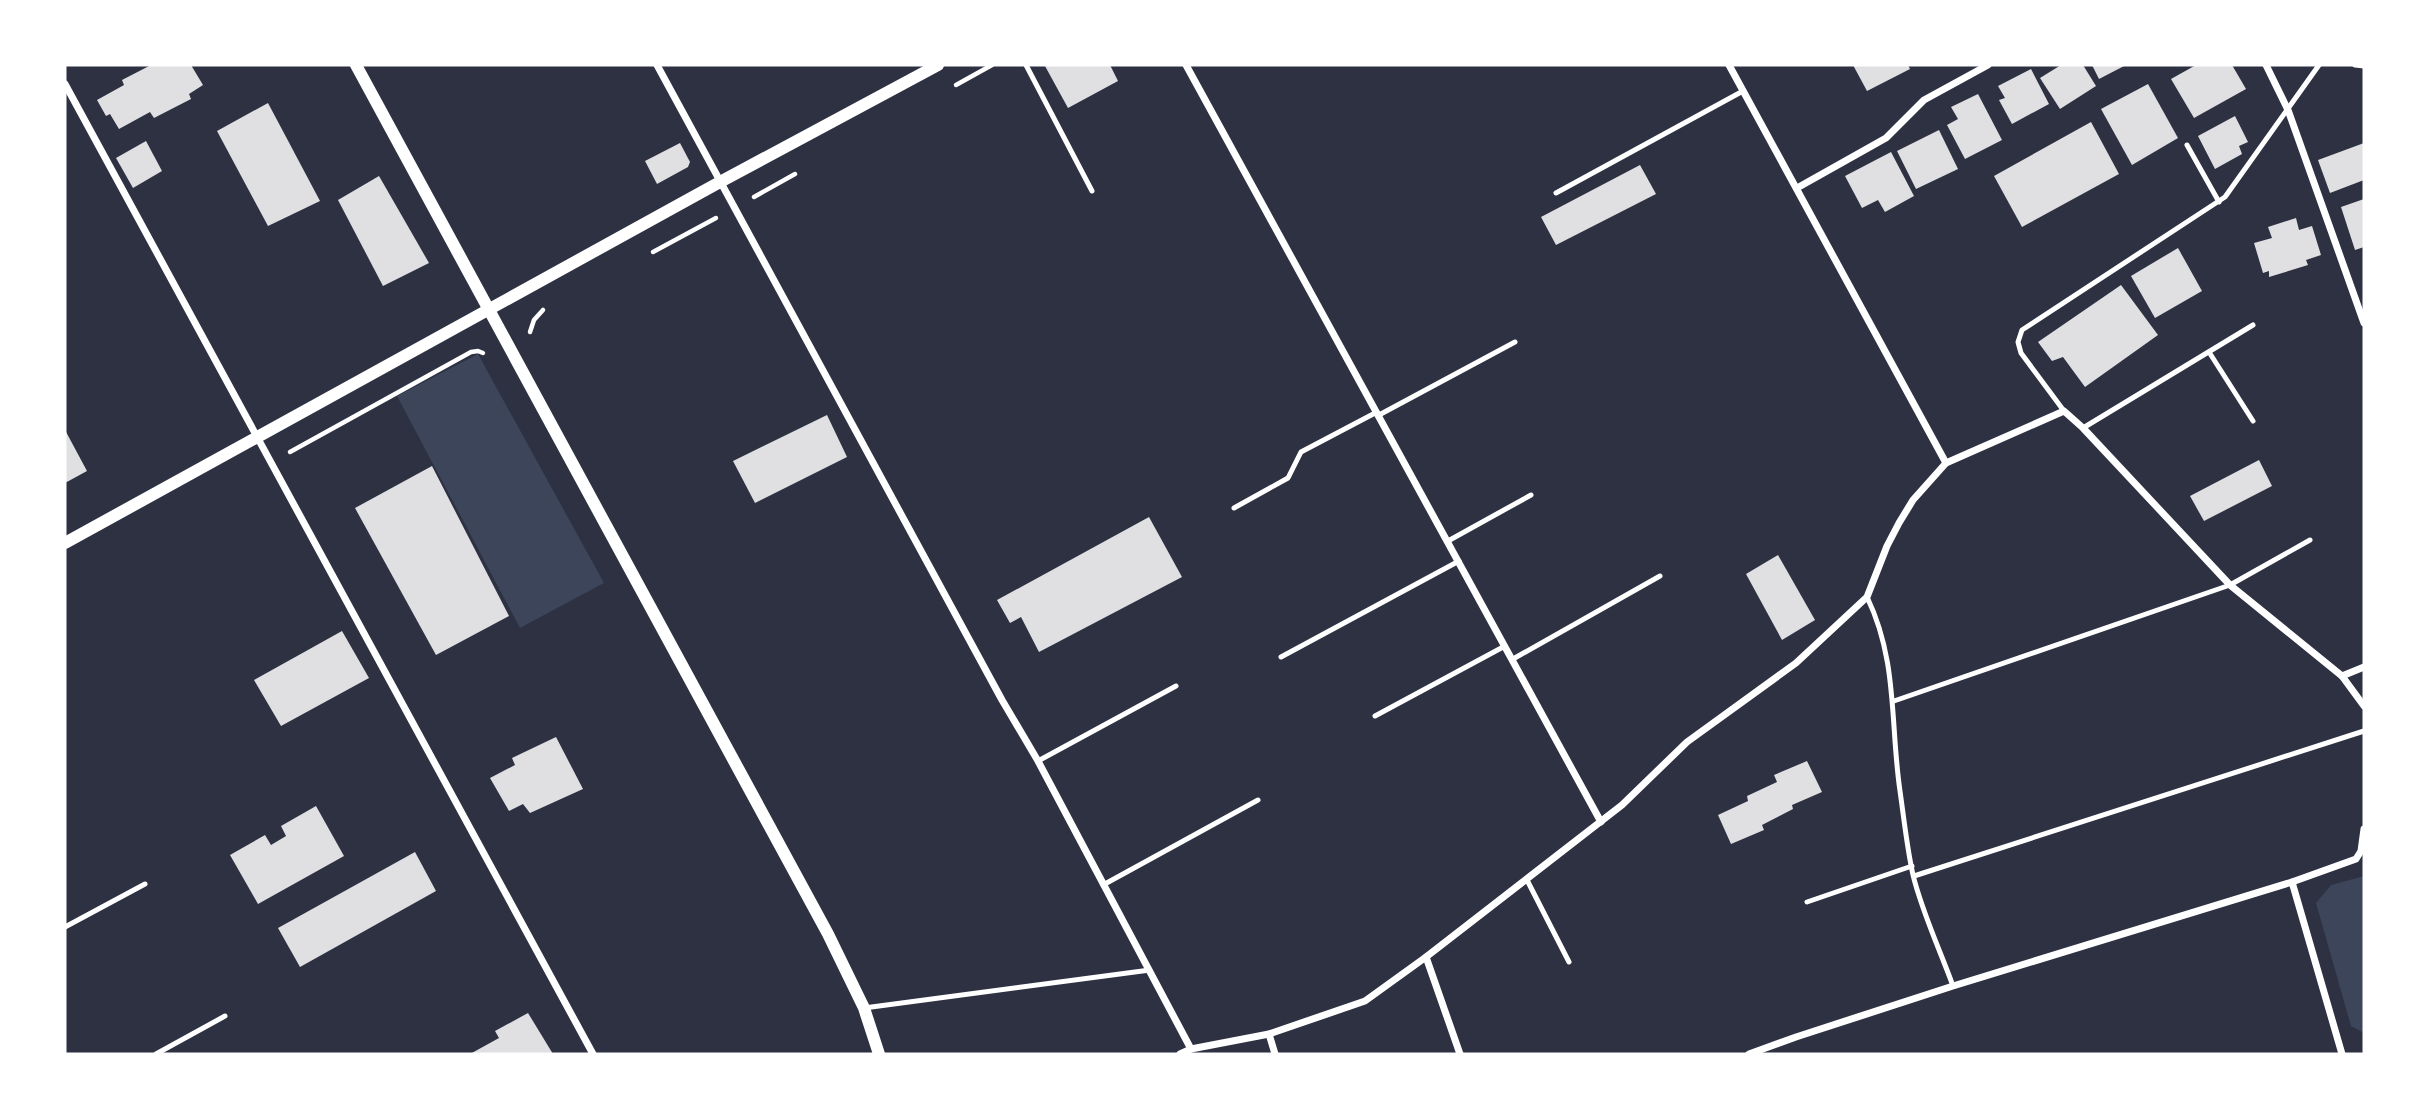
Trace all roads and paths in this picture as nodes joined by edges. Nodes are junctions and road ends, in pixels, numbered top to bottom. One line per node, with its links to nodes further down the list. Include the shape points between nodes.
1 (356, 65): 21 (street)
2 (657, 65): 16 (street)
3 (937, 65): 16 (street)
4 (1026, 65): 18 (lane)
5 (1186, 65): 30 (street)
6 (1729, 65): 13 (street)
7 (1988, 65): 17 (street, via 1924,100 1886,138)
8 (2266, 65): 14 (street)
9 (2319, 65): 14 (lane)
10 (2355, 65): 11 (lane)
11 (2364, 66)
12 (65, 84): 33 (street)
13 (1743, 90): 17 (street); 19 (lane)
14 (2288, 110): 20 (lane); 23 (street)
15 (2187, 145): 20 (lane)
16 (720, 182): 21 (street); 55 (street)
17 (1797, 188): 35 (street)
18 (1092, 191)
19 (1556, 192)
20 (2219, 202): 29 (lane, via 2022,330 2021,353)
21 (490, 310): 33 (street); 71 (street)
22 (543, 311): 25 (path, via 534,320)
23 (2364, 323)
24 (2253, 325): 27 (lane)
25 (531, 339)
26 (1515, 342): 30 (lane)
27 (2209, 352): 31 (lane); 32 (lane)
28 (488, 361): 34 (path, via 484,354 471,352)
29 (2064, 411): 32 (street); 35 (street)
30 (1378, 413): 37 (lane, via 1301,452 1288,478); 39 (street)
31 (2253, 421)
32 (2083, 428): 43 (street)
33 (258, 438): 34 (street); 40 (street)
34 (271, 462): 76 (street)
35 (1945, 463): 44 (street, via 1899,523)
36 (1531, 495): 39 (lane)
37 (1234, 508)
38 (2310, 540): 43 (lane)
39 (1448, 541): 41 (street)
40 (65, 543)
41 (1459, 561): 45 (street); 46 (lane)
42 (1660, 576): 47 (lane)
43 (2230, 585): 49 (street); 51 (lane)
44 (1867, 597): 51 (lane, via 1879,622); 57 (street, via 1796,663 1686,741)
45 (1505, 645): 47 (street); 53 (lane)
46 (1281, 657)
47 (1513, 659): 57 (street)
48 (2364, 667): 49 (street)
49 (2342, 676): 52 (street)
50 (1176, 685): 55 (lane)
51 (1894, 701): 59 (lane)
52 (2364, 706)
53 (1375, 716)
54 (2364, 731): 60 (lane)
55 (1038, 761): 64 (street)
56 (1258, 800): 64 (lane)
57 (1601, 822): 61 (street)
58 (2364, 829): 62 (street, via 2356,859)
59 (1912, 866): 60 (lane); 65 (lane)
60 (1914, 876): 70 (lane)
61 (1527, 880): 67 (street); 68 (lane)
62 (2292, 882): 70 (street); 82 (street)
63 (145, 884): 66 (lane)
64 (1103, 885): 69 (street)
65 (1807, 902)
66 (65, 927)
67 (1426, 957): 73 (street, via 1365,1001); 80 (street)
68 (1569, 962)
69 (1150, 970): 71 (lane); 74 (street)
70 (1953, 986): 81 (street)
71 (864, 1008): 77 (street)
72 (225, 1016): 75 (lane)
73 (1269, 1034): 74 (street); 79 (street)
74 (1191, 1049): 78 (street)
75 (156, 1054)
76 (593, 1054)
77 (879, 1054)
78 (1180, 1054)
79 (1275, 1054)
80 (1460, 1054)
81 (1749, 1054)
82 (2342, 1054)

